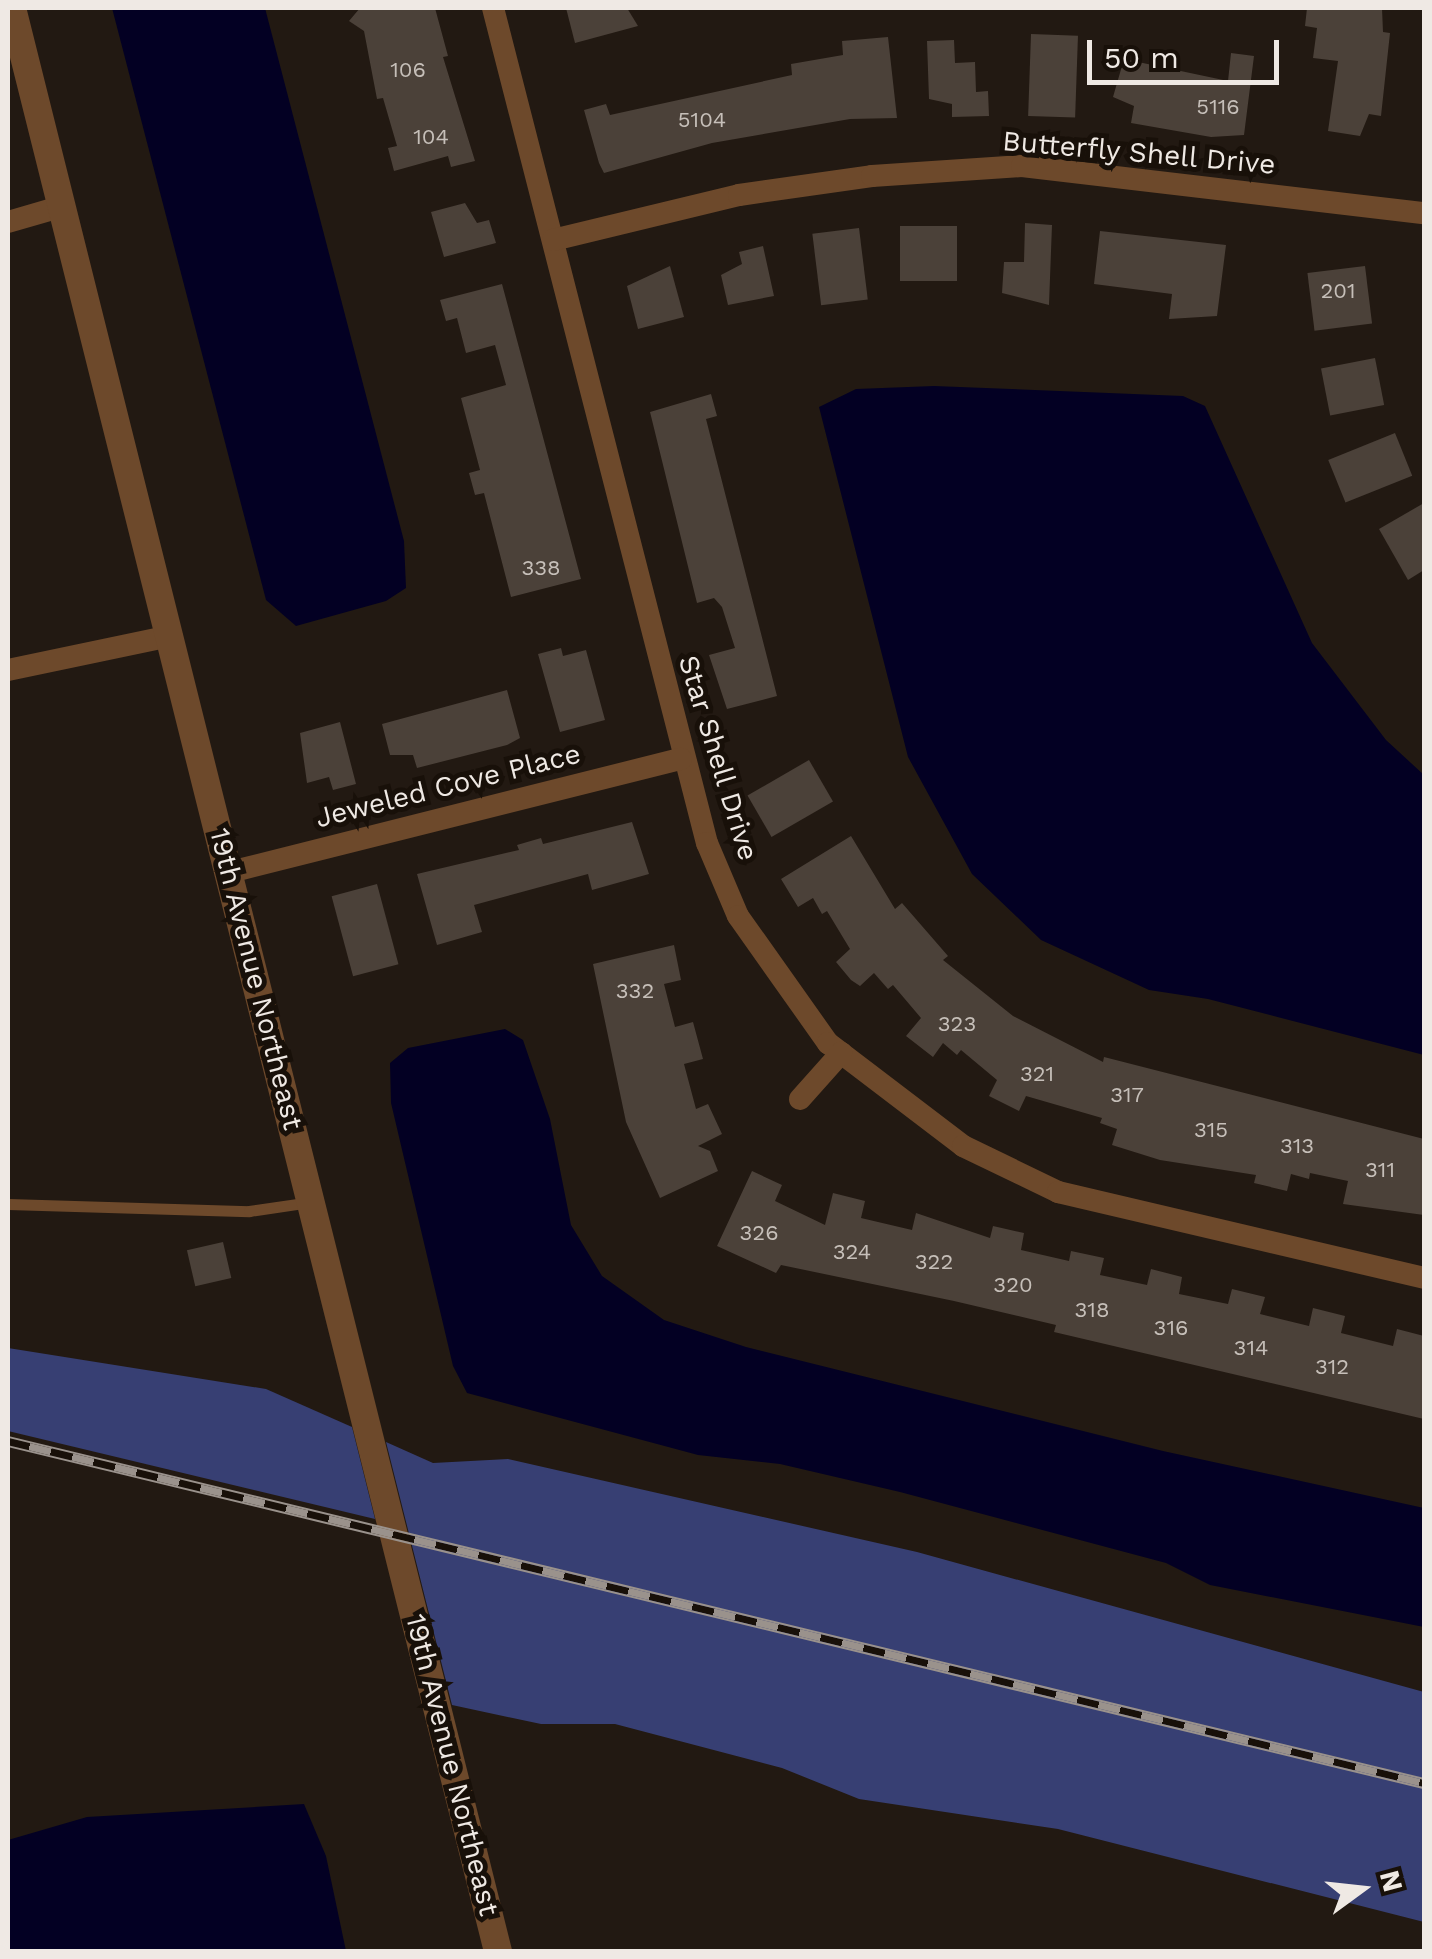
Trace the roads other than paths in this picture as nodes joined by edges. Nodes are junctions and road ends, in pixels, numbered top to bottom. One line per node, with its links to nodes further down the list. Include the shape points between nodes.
1 (12, 8): 3 (street, 19th Avenue Northeast)
2 (493, 8): 6 (street, Star Shell Drive)
3 (63, 206): 5 (street); 7 (street, 19th Avenue Northeast)
4 (1424, 214): 6 (street, Butterfly Shell Drive, via 1022,166 872,176 739,196)
5 (8, 222)
6 (554, 240): 9 (street, Star Shell Drive)
7 (171, 636): 8 (street); 10 (street, 19th Avenue Northeast)
8 (8, 670)
9 (681, 758): 10 (street, Jeweled Cove Place); 11 (street, Star Shell Drive, via 738,916)
10 (230, 872): 13 (street, 19th Avenue Northeast)
11 (841, 1054): 12 (street); 15 (street, Star Shell Drive, via 964,1146 1058,1192)
12 (800, 1099)
13 (312, 1202): 14 (lane, via 249,1211); 16 (street, 19th Avenue Northeast)
14 (8, 1204)
15 (1424, 1278)
16 (498, 1952)

